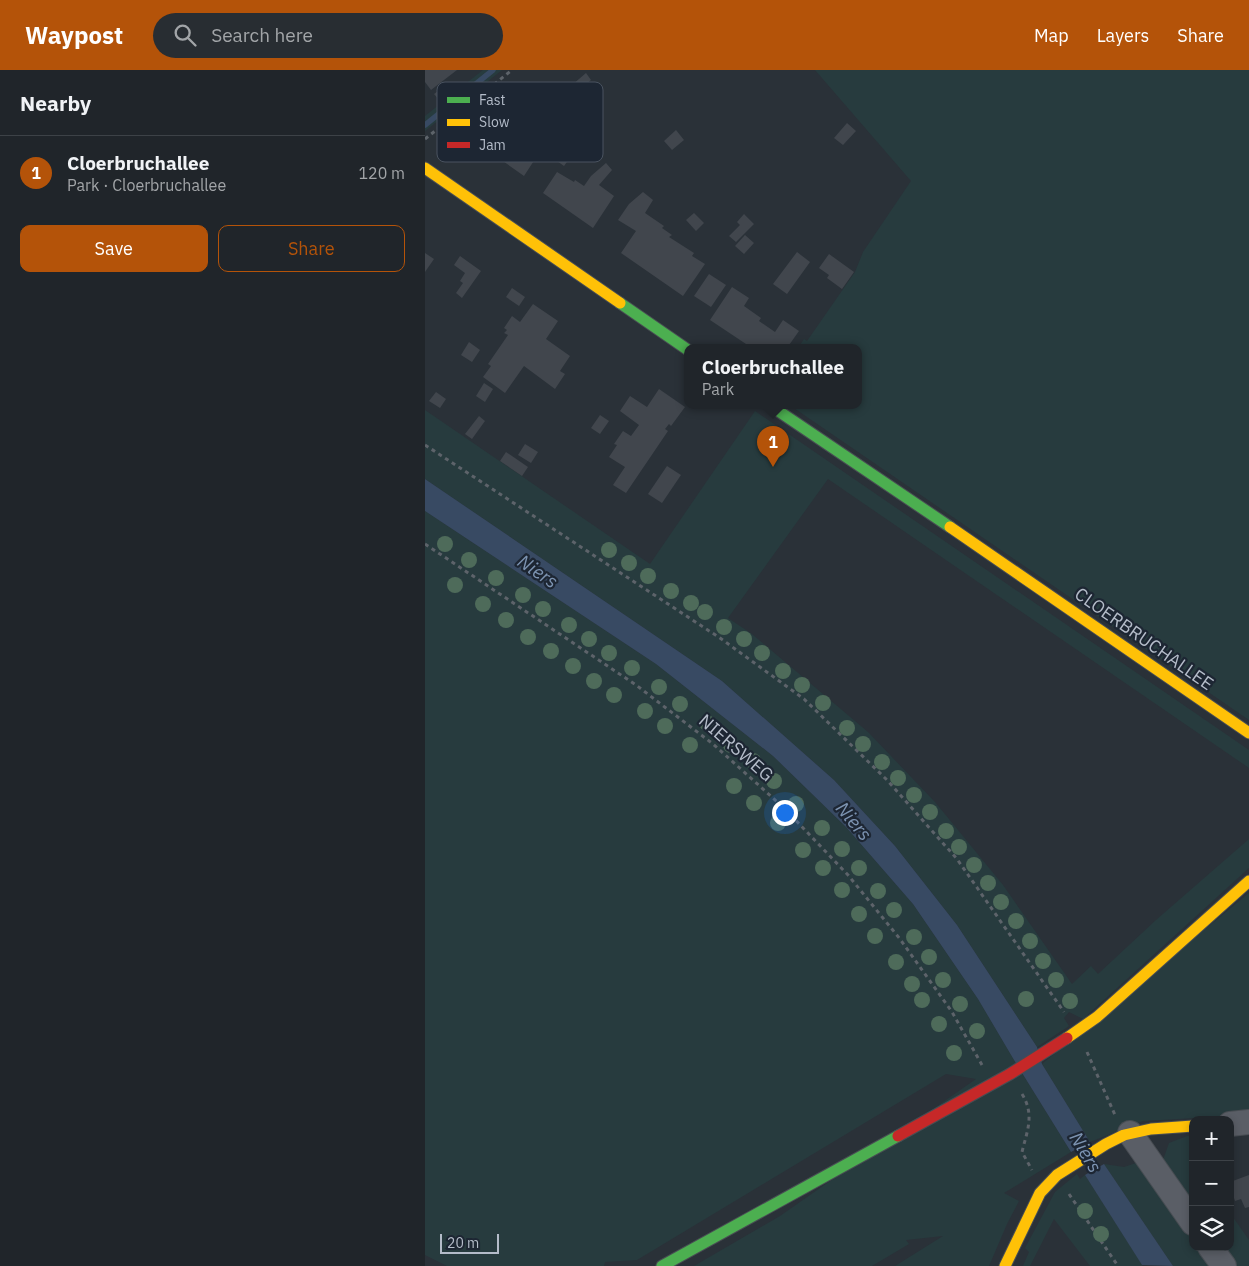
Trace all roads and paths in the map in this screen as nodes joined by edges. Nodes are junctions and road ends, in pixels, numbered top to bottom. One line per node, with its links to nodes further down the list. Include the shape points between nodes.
1 (511, 70): 2 (path)
2 (496, 82)
3 (437, 129): 4 (path)
4 (425, 139)
5 (425, 168): 6 (street)
6 (684, 347)
7 (775, 409): 10 (street, CLOERBRUCHALLEE)
8 (425, 445): 12 (path, via 719,638 804,699 887,780 957,860)
9 (425, 544): 13 (path, NIERSWEG, via 636,685 713,744 849,875 952,1012 985,1069)
10 (1249, 732)
11 (1249, 881): 12 (street, via 1113,1004)
12 (1077, 1032): 13 (street); 17 (path)
13 (1009, 1074): 19 (path, via 1027,1103 1030,1118 1022,1152); 22 (street)
14 (1249, 1122): 15 (street)
15 (1234, 1124)
16 (1189, 1126): 17 (street, via 1151,1128)
17 (1131, 1138): 18 (street, via 1106,1144); 20 (street)
18 (1057, 1175): 19 (street); 24 (path)
19 (1040, 1192): 23 (street)
20 (1189, 1218)
21 (1213, 1251): 25 (street)
22 (662, 1266)
23 (1005, 1266)
24 (1117, 1266)
25 (1224, 1266)

